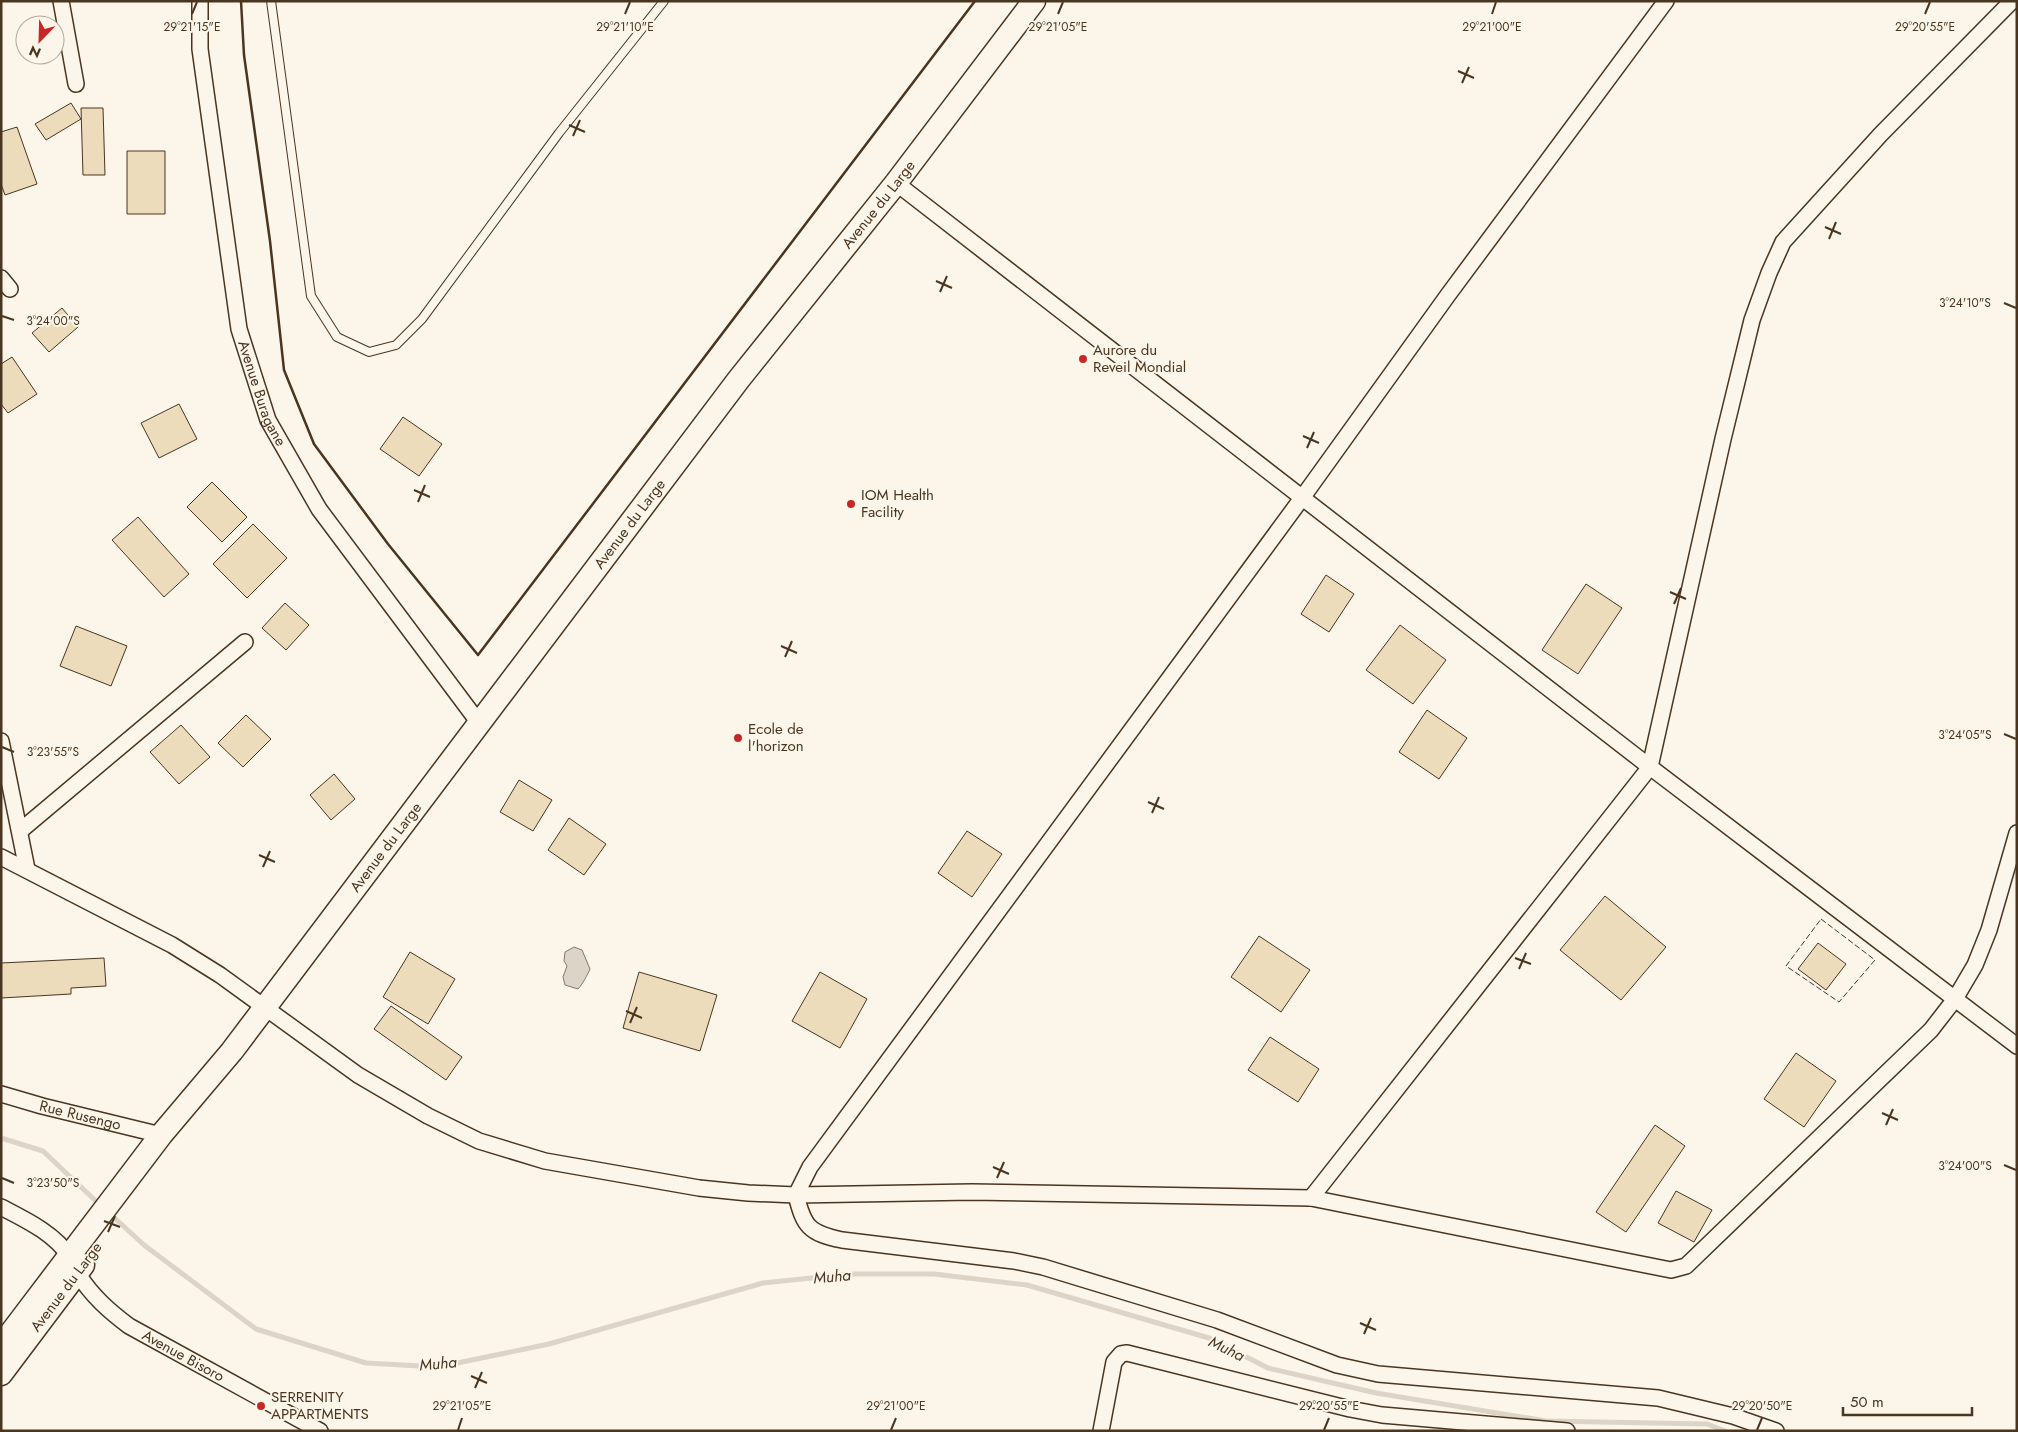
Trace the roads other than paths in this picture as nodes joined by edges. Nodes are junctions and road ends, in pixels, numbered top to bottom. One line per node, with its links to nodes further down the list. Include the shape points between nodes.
1 (62, 1): 8 (street)
2 (200, 1): 12 (street, Avenue Buragane, via 200,49 239,328 268,420 320,509)
3 (271, 1): 4 (lane, via 311,296 337,337 370,352 396,345 422,319 559,133)
4 (664, 1)
5 (1034, 1): 9 (main road, Avenue du Large)
6 (1666, 1): 10 (street)
7 (2012, 1): 14 (street, via 1881,134 1782,244 1752,320)
8 (76, 84)
9 (896, 183): 10 (street); 12 (main road, Avenue du Large, via 733,387)
10 (1302, 498): 14 (street); 26 (street, via 810,1167)
11 (245, 642): 15 (street)
12 (479, 724): 20 (main road, Avenue du Large)
13 (1, 741): 15 (street)
14 (1650, 767): 19 (street); 27 (street)
15 (20, 831): 18 (street)
16 (2017, 833): 19 (street, via 1990,930)
17 (1, 857): 18 (street)
18 (27, 869): 20 (street, via 172,945)
19 (1955, 999): 21 (street); 27 (street, via 1931,1030 1681,1268 1671,1270)
20 (264, 1006): 22 (main road, Avenue du Large); 26 (street, via 358,1074 428,1116 479,1141 545,1161 699,1188)
21 (2017, 1046)
22 (232, 1051): 24 (main road, Avenue du Large); 25 (main road, Avenue du Large, via 197,1112)
23 (1, 1094): 24 (street, Rue Rusengo)
24 (162, 1135): 25 (main road, Avenue du Large)
25 (128, 1192): 29 (main road, Avenue du Large)
26 (796, 1195): 27 (street, via 972,1192); 35 (street, via 802,1217 812,1230 824,1236 1043,1267 1217,1320 1337,1366 1378,1374 1658,1398 1733,1416)
27 (1311, 1198)
28 (1, 1208): 29 (street, Avenue Bisoro, via 37,1226 54,1240)
29 (73, 1264): 30 (main road, Avenue du Large); 31 (main road, Avenue du Large); 32 (street, Avenue Bisoro, via 88,1289 107,1310 129,1326)
30 (1, 1346)
31 (1, 1374)
32 (320, 1431)
33 (1101, 1431): 34 (street, via 1114,1362 1121,1354 1127,1353 1382,1415)
34 (1567, 1431)
35 (1776, 1431)

